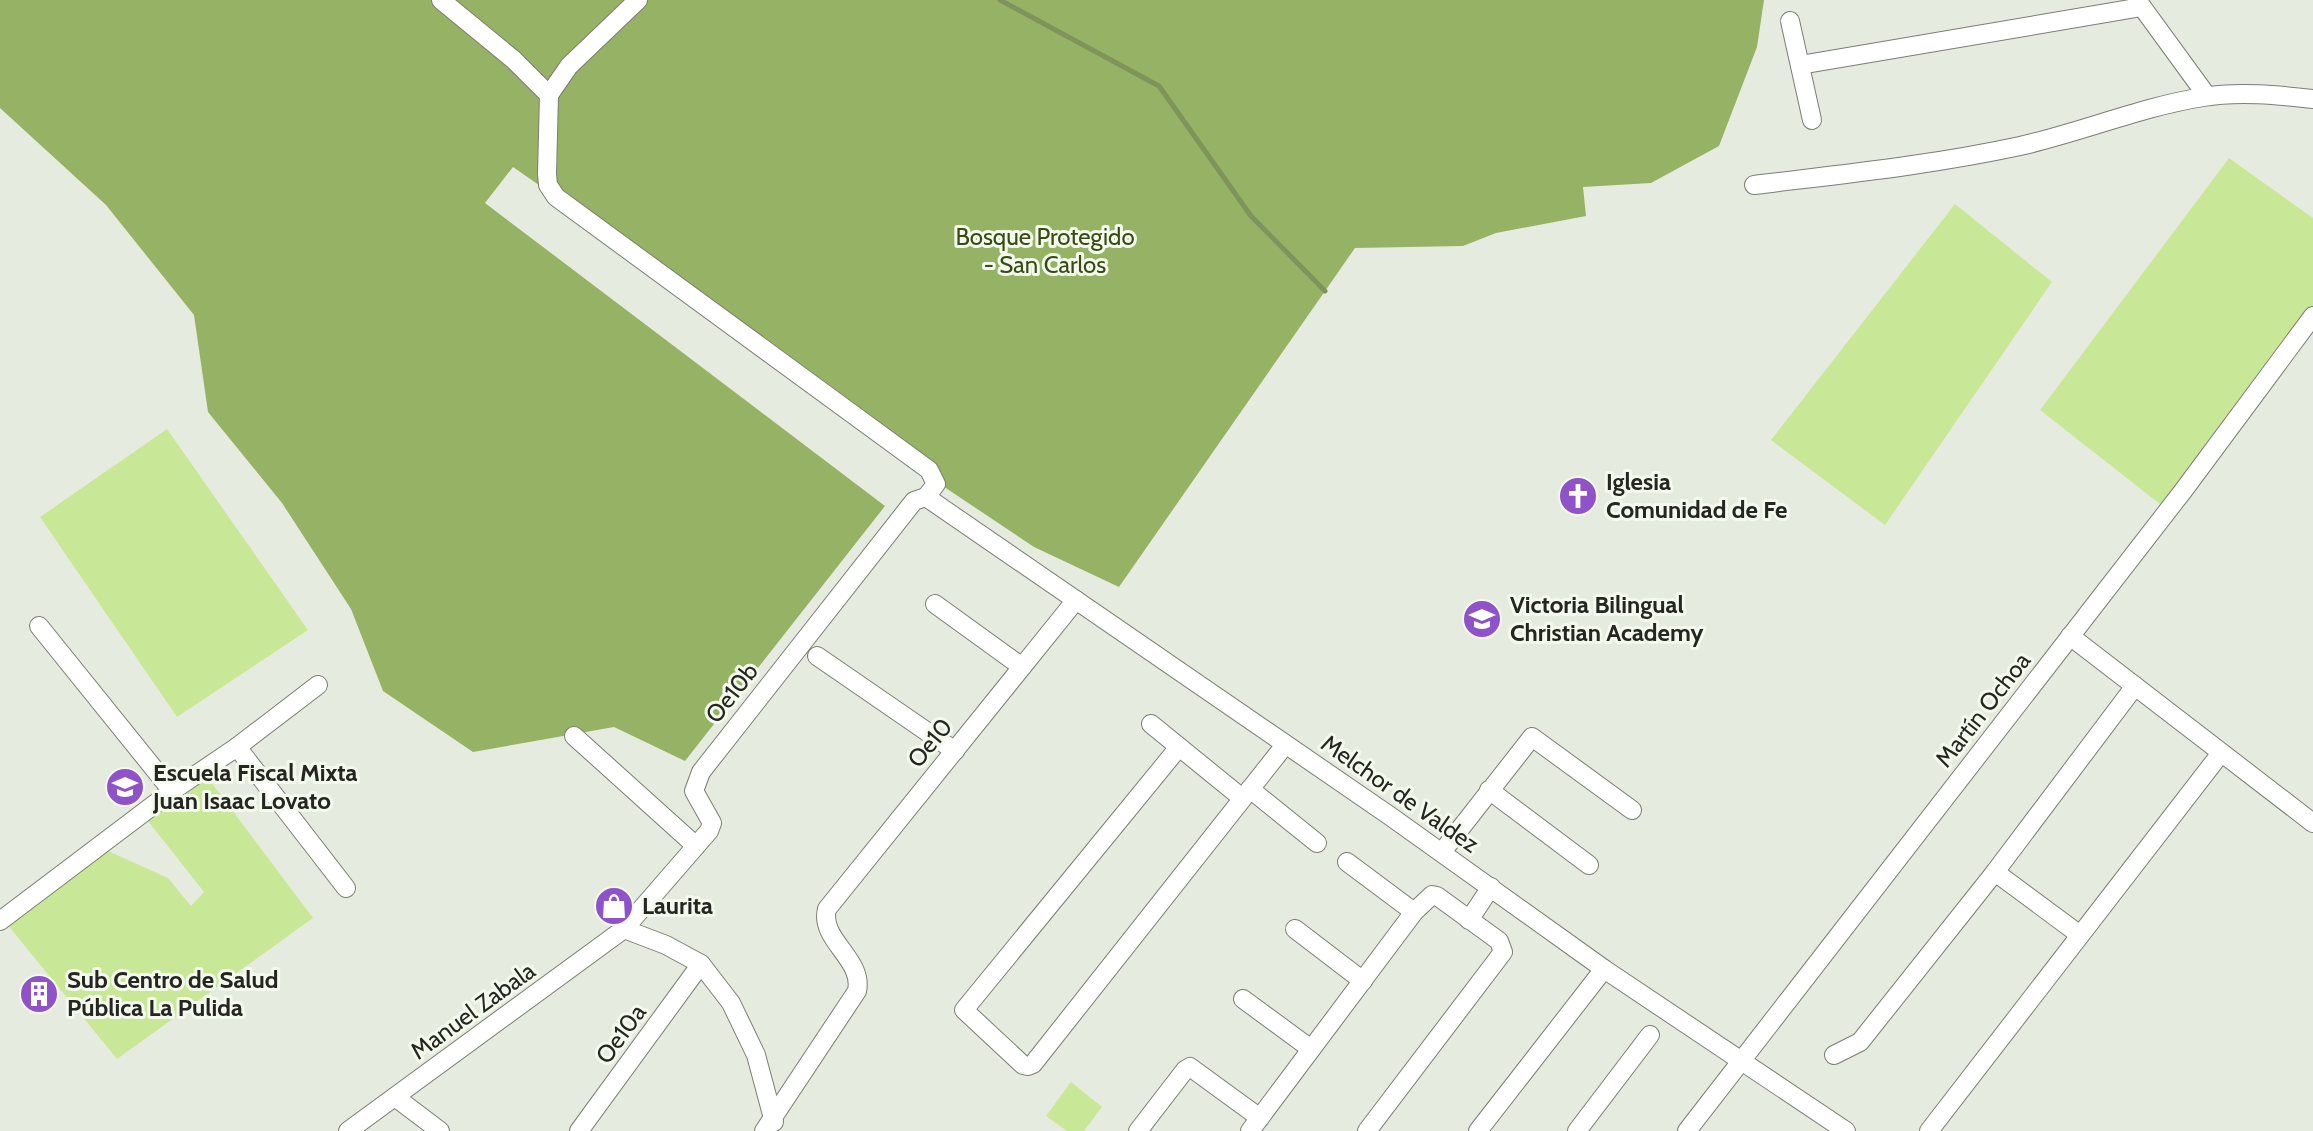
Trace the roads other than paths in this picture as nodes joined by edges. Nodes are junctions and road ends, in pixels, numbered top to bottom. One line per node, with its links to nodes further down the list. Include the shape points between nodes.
1 (441, 0): 6 (street)
2 (638, 0): 6 (street, via 569,66)
3 (2140, 4): 5 (street); 7 (street)
4 (1790, 21): 5 (street)
5 (1800, 65): 9 (street)
6 (549, 95): 12 (street, via 547,174 556,197 929,470 936,484)
7 (2207, 96): 8 (street); 10 (street, via 1957,159)
8 (2313, 99)
9 (1812, 120)
10 (1754, 185)
11 (2313, 316): 16 (street, Martín Ochoa)
12 (926, 497): 13 (street, Melchor de Valdez); 34 (street, Oe10b, via 914,501 701,772 694,791 712,823)
13 (1076, 600): 18 (street, Oe10); 23 (street, Melchor de Valdez)
14 (935, 604): 18 (street)
15 (39, 626): 29 (street)
16 (2070, 636): 20 (street); 54 (street, Martín Ochoa)
17 (817, 656): 26 (street)
18 (1022, 667): 26 (street, Oe10)
19 (318, 685): 24 (street)
20 (2135, 686): 27 (street); 38 (street)
21 (1151, 724): 25 (street)
22 (574, 736): 34 (street)
23 (1285, 745): 30 (street); 35 (street, Melchor de Valdez)
24 (237, 747): 29 (street); 40 (street)
25 (1179, 747): 30 (street); 30 (street, via 964,1010 1023,1065 1033,1064)
26 (955, 751): 57 (street, Oe10, via 827,909 825,925 858,975 857,991)
27 (2221, 753): 32 (street); 46 (street)
28 (1489, 790): 31 (street, via 1532,737); 35 (street); 37 (street)
29 (172, 791): 43 (street)
30 (1246, 794): 33 (street)
31 (1632, 810)
32 (2313, 823)
33 (1317, 843)
34 (696, 846): 44 (street, Oe10b)
35 (1442, 852): 39 (street, Melchor de Valdez)
36 (1347, 862): 41 (street)
37 (1589, 865)
38 (1995, 872): 46 (street); 53 (street, via 1860,1042)
39 (1491, 887): 42 (street); 48 (street, Melchor de Valdez)
40 (346, 888)
41 (1414, 912): 42 (street, via 1432,895); 49 (street)
42 (1469, 920): 62 (street, via 1499,941 1503,952)
43 (0, 921)
44 (624, 929): 47 (street); 55 (street, Manuel Zabala)
45 (1295, 929): 49 (street)
46 (2080, 935): 67 (street)
47 (701, 964): 57 (street, via 731,1003 756,1055); 60 (street, Oe10a)
48 (1604, 969): 54 (street, Melchor de Valdez); 63 (street)
49 (1363, 981): 52 (street)
50 (1243, 999): 52 (street)
51 (1650, 1035): 64 (street)
52 (1311, 1049): 56 (street)
53 (1834, 1055)
54 (1741, 1061): 65 (street, Martín Ochoa); 66 (street, Melchor de Valdez)
55 (395, 1097): 58 (street, Manuel Zabala); 59 (street)
56 (1255, 1124): 61 (street, via 1190,1067)
57 (771, 1126)
58 (348, 1131)
59 (440, 1131)
60 (579, 1131)
61 (1138, 1131)
62 (1367, 1131)
63 (1478, 1131)
64 (1577, 1131)
65 (1688, 1131)
66 (1846, 1131)
67 (1929, 1131)

